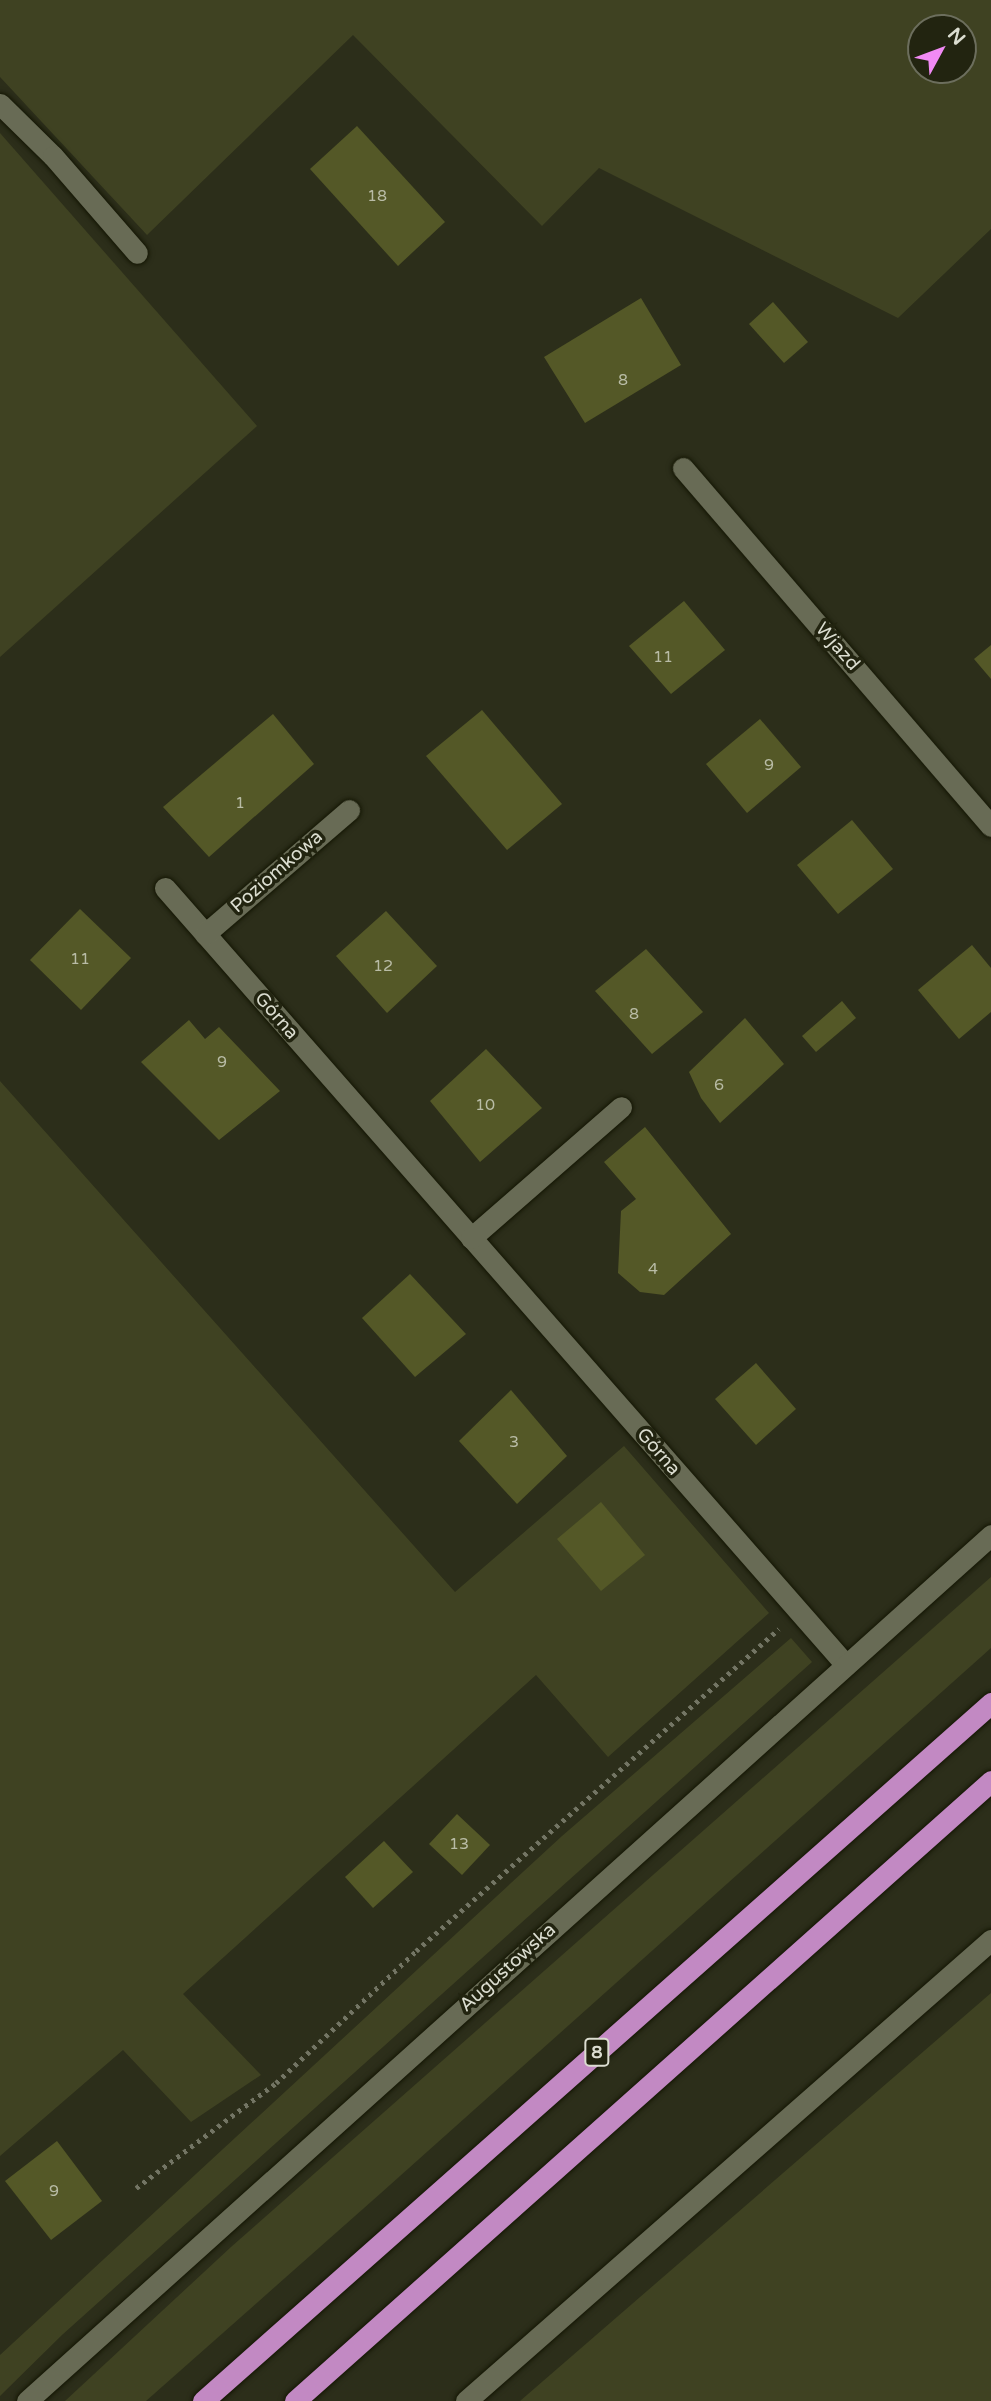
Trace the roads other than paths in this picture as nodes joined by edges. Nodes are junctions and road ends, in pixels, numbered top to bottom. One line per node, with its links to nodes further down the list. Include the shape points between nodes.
1 (0, 104): 2 (street, via 53,156)
2 (137, 253)
3 (683, 468): 5 (street, Wjazd)
4 (349, 810): 7 (street, Poziomkowa)
5 (991, 826)
6 (165, 888): 7 (street, Górna)
7 (205, 934): 9 (street, Górna)
8 (621, 1107): 9 (street)
9 (471, 1238): 11 (street, Górna)
10 (991, 1535): 11 (street, Augustowska)
11 (846, 1665): 15 (street, Augustowska)
12 (991, 1703): 16 (highway, 8)
13 (991, 1781): 17 (highway)
14 (991, 1940): 18 (street)
15 (27, 2401)
16 (203, 2401)
17 (295, 2401)
18 (466, 2401)

